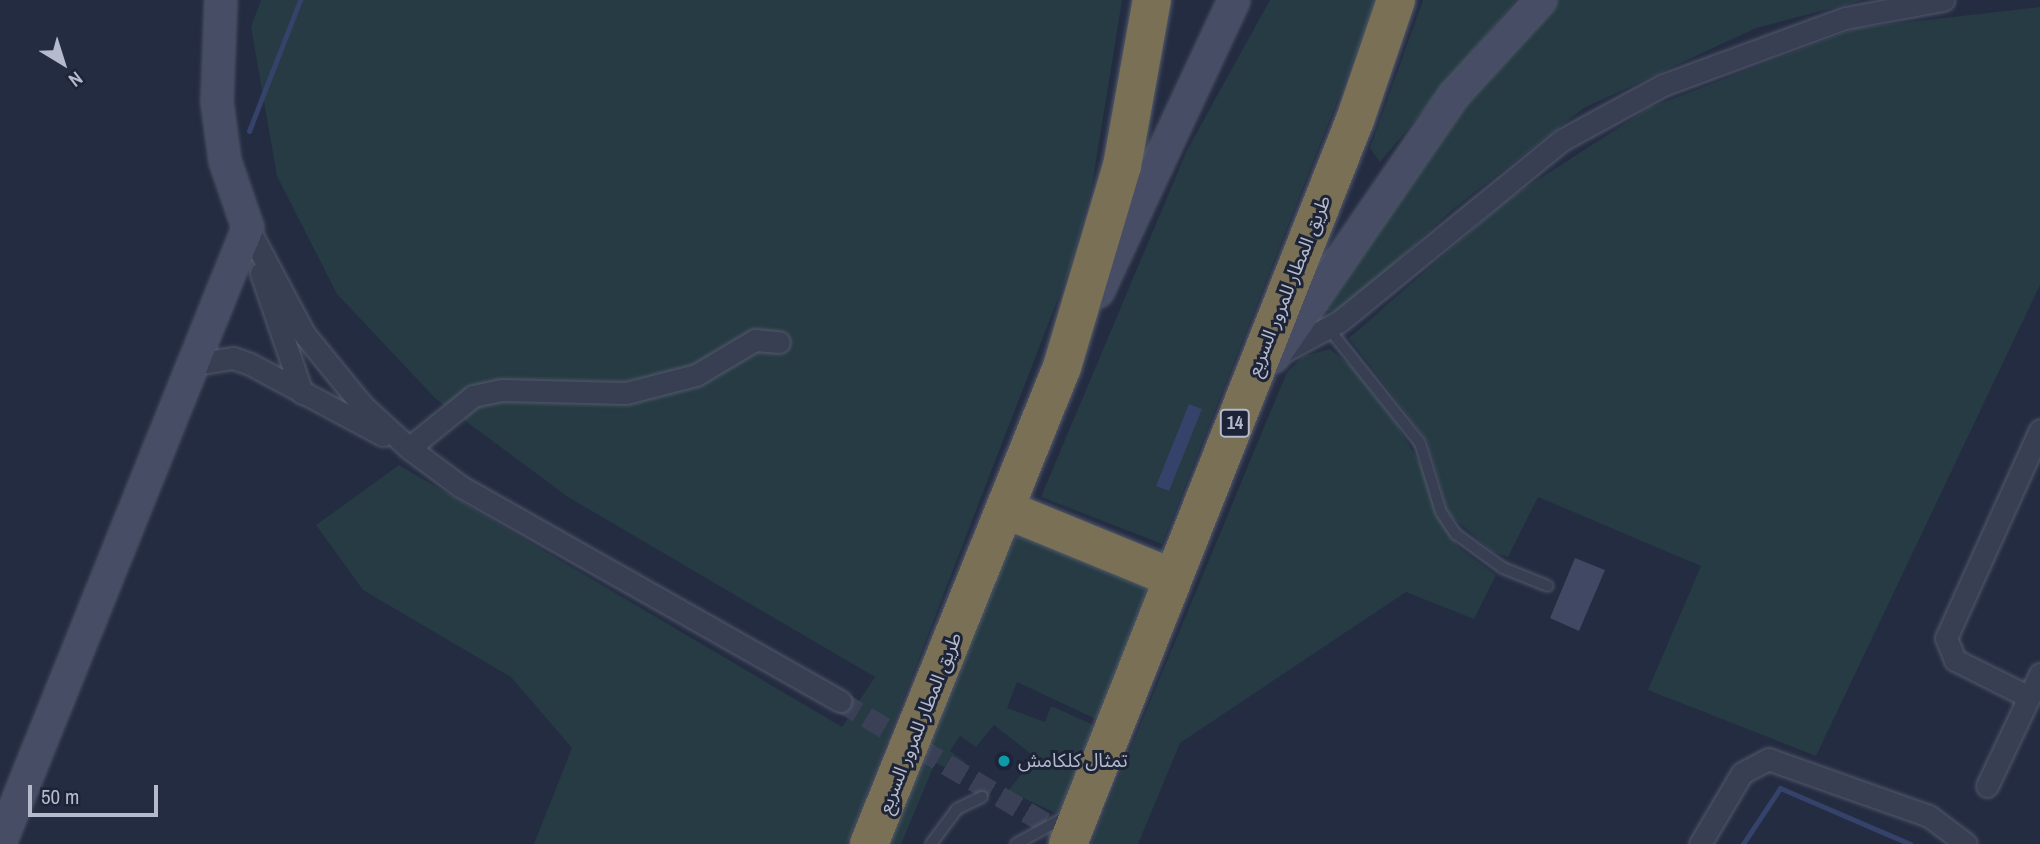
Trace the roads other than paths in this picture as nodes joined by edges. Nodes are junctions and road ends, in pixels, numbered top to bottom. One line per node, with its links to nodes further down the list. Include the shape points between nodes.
1 (221, 0): 7 (street, via 217,103 225,161)
2 (1152, 0): 12 (highway, طريق المطار للمرور السريع, via 1122,166)
3 (1234, 0): 12 (street)
4 (1396, 0): 14 (highway, طريق المطار للمرور السريع / 14)
5 (1541, 0): 10 (street, via 1454,95)
6 (1943, 0): 8 (street, via 1845,18 1663,85 1562,140)
7 (252, 241): 11 (street); 13 (street, via 267,306); 16 (street, via 327,365)
8 (1329, 328): 10 (street); 19 (lane, via 1420,443 1441,512 1456,534 1503,568)
9 (779, 342): 16 (street, via 755,340 696,375 626,393 501,390 472,397)
10 (1273, 357): 14 (street)
11 (190, 365): 13 (street, via 233,358); 26 (street)
12 (1062, 368): 17 (highway, طريق المطار للمرور السريع)
13 (302, 393): 16 (street)
14 (1243, 404): 18 (highway, طريق المطار للمرور السريع / 14)
15 (2040, 430): 22 (street, via 1946,638 1955,660)
16 (409, 449): 21 (street, via 460,486)
17 (1007, 510): 18 (highway); 27 (highway, طريق المطار للمرور السريع)
18 (1170, 577): 25 (highway, طريق المطار للمرور السريع / 14)
19 (1548, 586)
20 (2040, 674): 22 (street)
21 (840, 701)
22 (2031, 707): 23 (street)
23 (1987, 786)
24 (982, 797): 28 (lane, via 957,809)
25 (1082, 808): 29 (lane); 30 (highway, طريق المطار للمرور السريع / 14)
26 (0, 844)
27 (869, 844)
28 (931, 844)
29 (1016, 844)
30 (1068, 844)
31 (1700, 844): 32 (street, via 1742,773 1768,759 1929,816)
32 (1966, 844)

